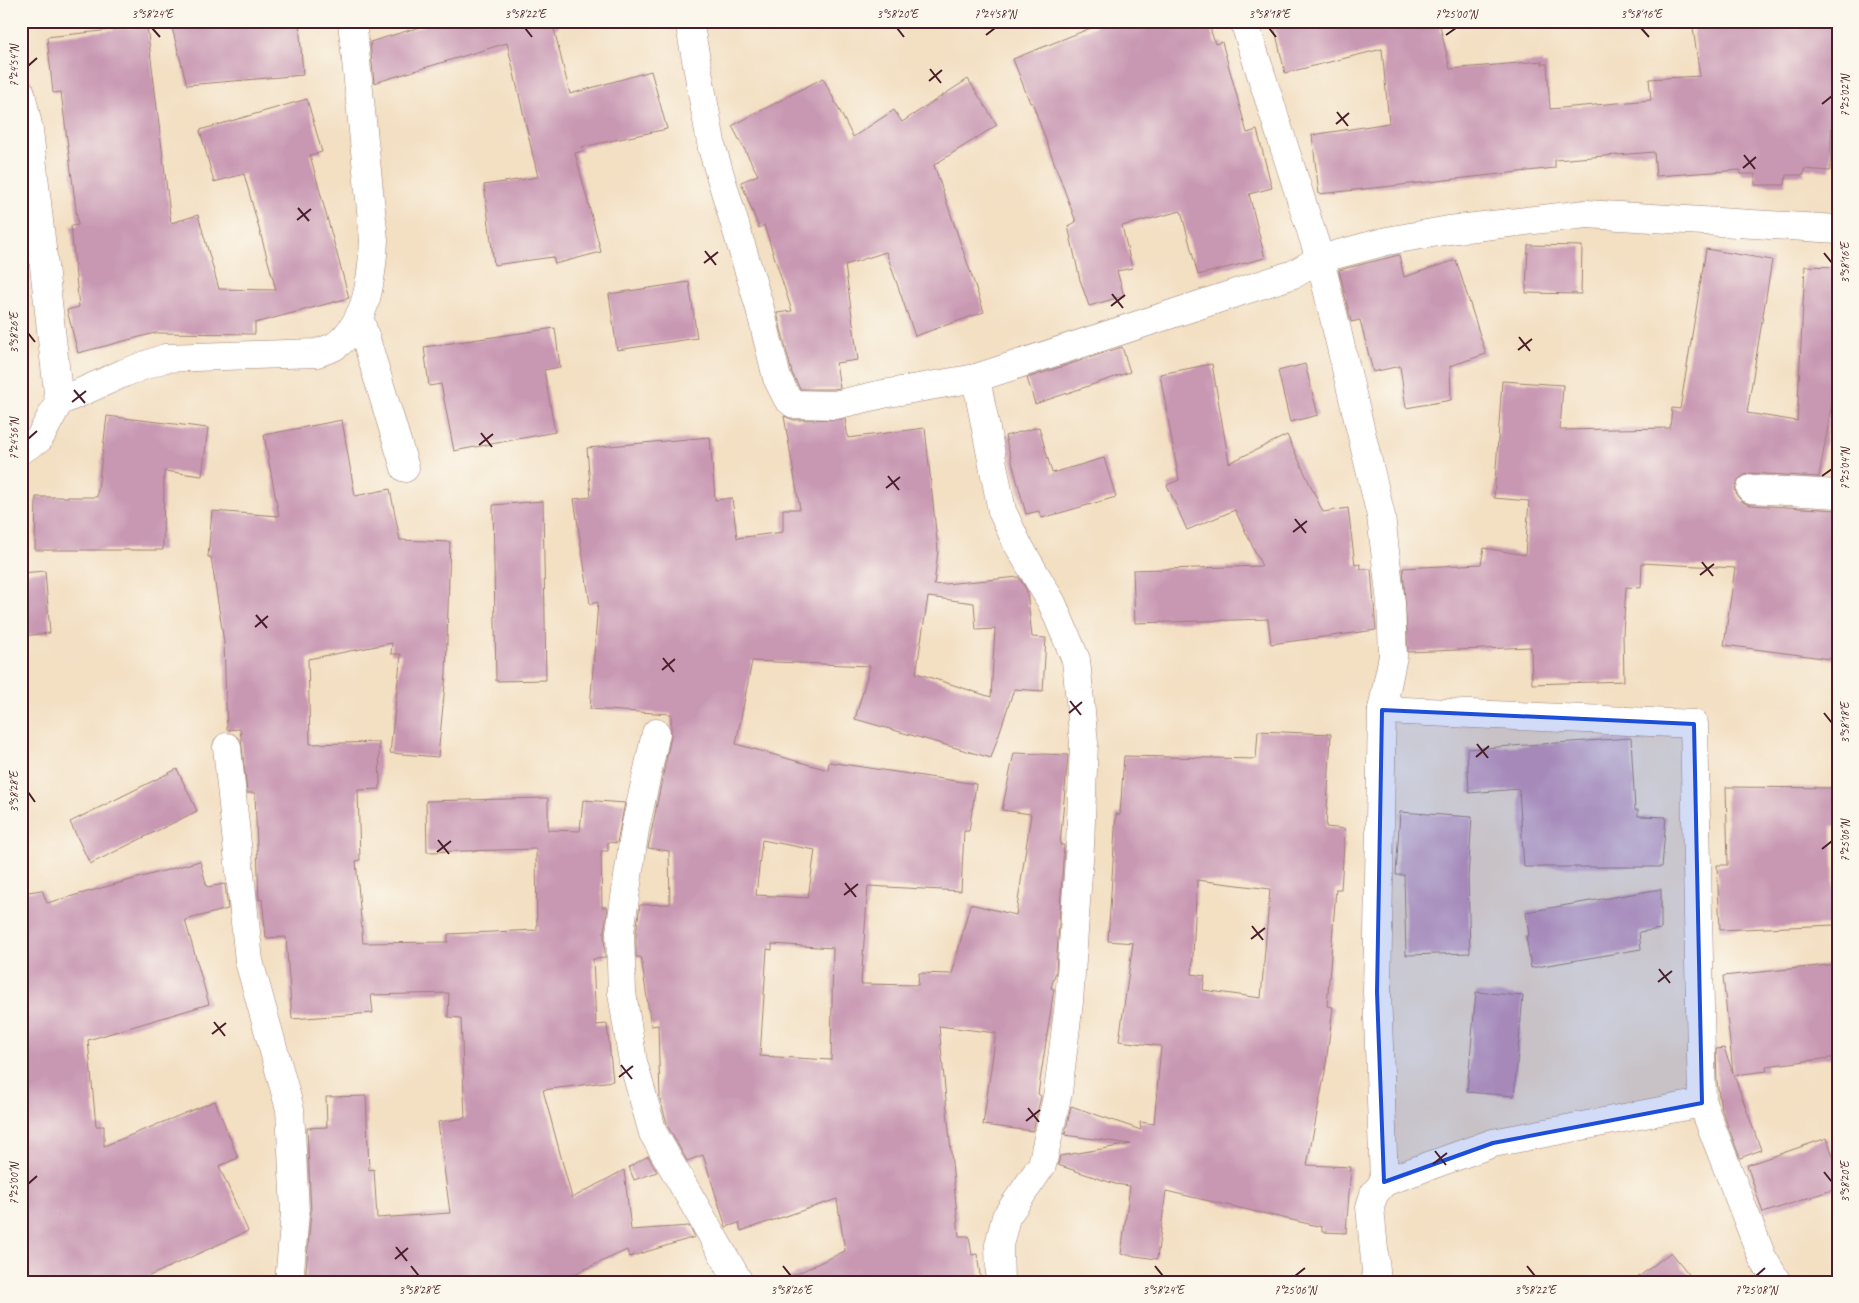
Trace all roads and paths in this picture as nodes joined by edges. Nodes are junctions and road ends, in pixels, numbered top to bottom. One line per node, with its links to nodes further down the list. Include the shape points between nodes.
1 (352, 21): 7 (street, via 374,240 372,275)
2 (689, 21): 8 (street, via 712,148 759,305 777,378 787,398 794,404 835,405)
3 (1244, 21): 6 (street)
4 (21, 93): 9 (street, via 29,130)
5 (1838, 229): 6 (street, via 1586,214 1449,230 1387,241)
6 (1320, 259): 8 (street, via 1294,274); 14 (street, via 1381,516 1391,603 1393,656)
7 (359, 316): 9 (street, via 334,346 316,353 165,358); 11 (street)
8 (976, 378): 21 (street, via 1002,510 1052,603 1076,660 1084,743 1070,992 1058,1092 1042,1165 1006,1217 999,1246)
9 (59, 402): 10 (street, via 39,439)
10 (21, 450)
11 (405, 468)
12 (1752, 489): 13 (street)
13 (1838, 494)
14 (1382, 710): 17 (street, via 1694,724); 18 (street, via 1377,992)
15 (656, 733): 20 (street, via 635,829 620,932 622,993 633,1062 653,1133)
16 (227, 747): 19 (street, via 249,961 290,1109 296,1213)
17 (1702, 1103): 18 (street, via 1493,1143); 23 (street, via 1762,1257)
18 (1384, 1182): 22 (street, via 1374,1194 1370,1207)
19 (289, 1282)
20 (739, 1282)
21 (1000, 1282)
22 (1377, 1282)
23 (1777, 1282)

